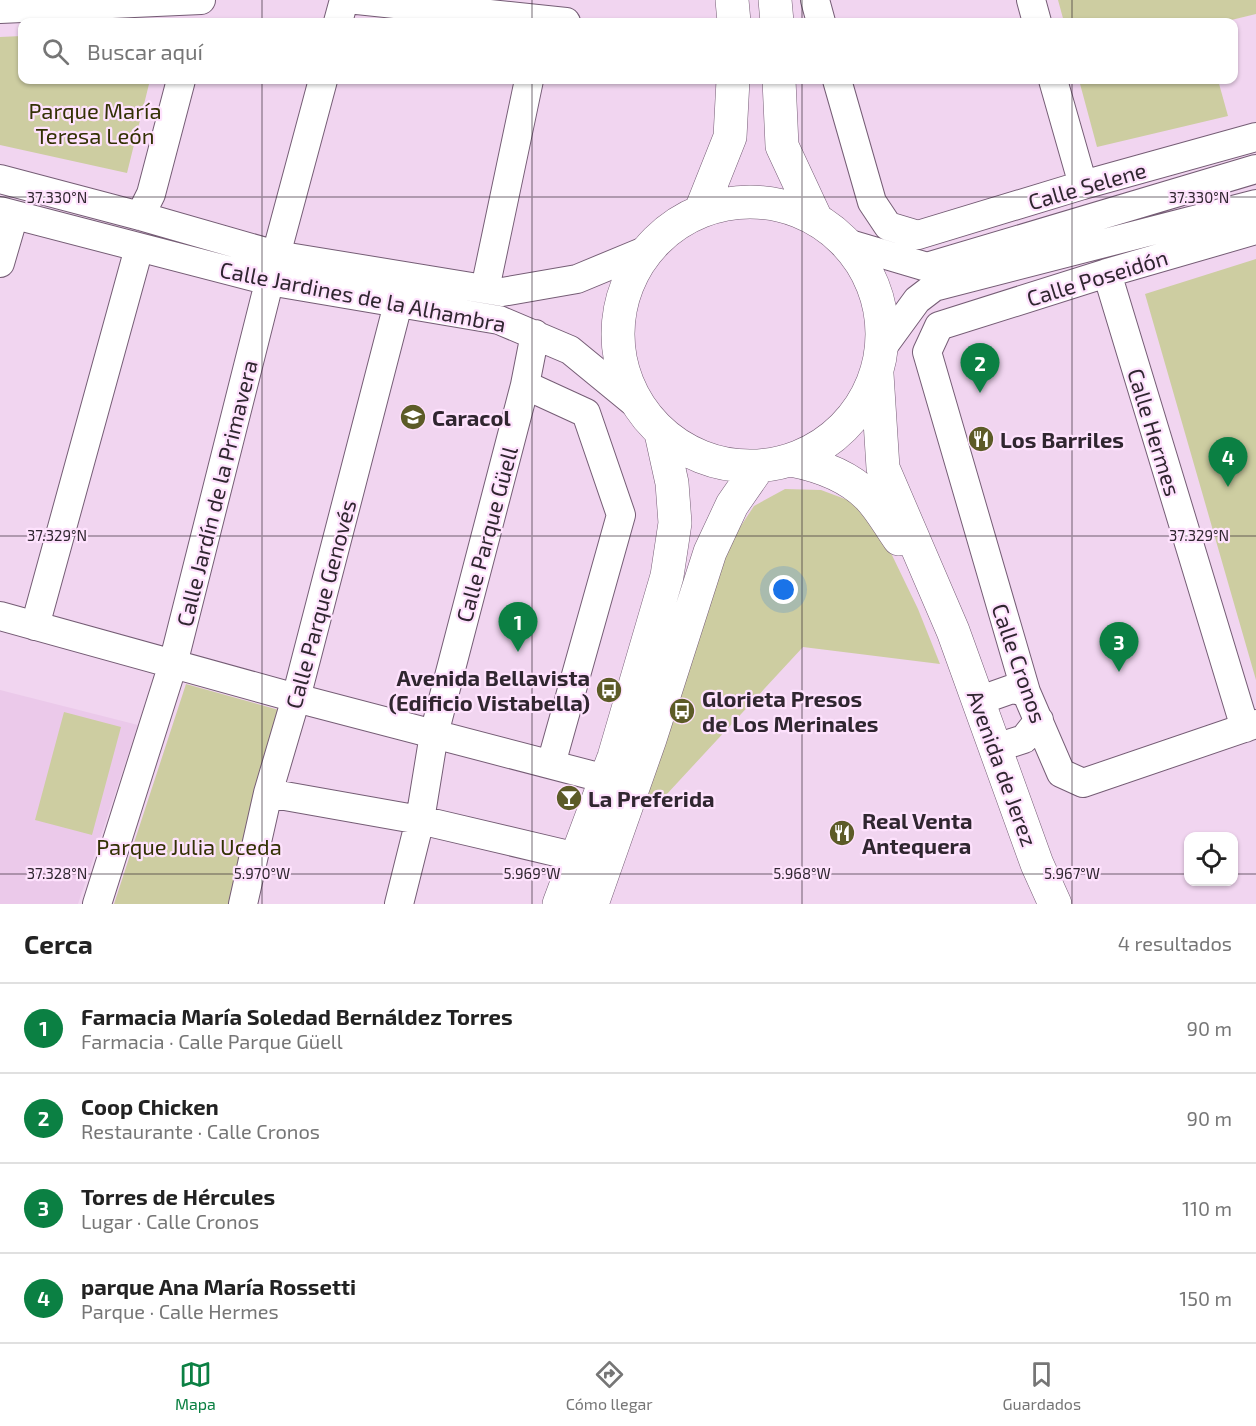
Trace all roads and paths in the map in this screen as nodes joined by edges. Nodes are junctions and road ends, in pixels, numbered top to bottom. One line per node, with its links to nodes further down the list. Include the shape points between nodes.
1 (201, 0): 8 (street); 10 (street)
2 (344, 0): 11 (street)
3 (357, 0): 9 (street)
4 (732, 0): 12 (main road)
5 (775, 0): 13 (main road)
6 (815, 0): 14 (street)
7 (1031, 0): 15 (street)
8 (0, 9)
9 (548, 16)
10 (196, 18)
11 (339, 18)
12 (734, 18)
13 (777, 18)
14 (821, 18)
15 (1036, 18)
16 (180, 84): 30 (street, via 152,194)
17 (322, 84): 37 (street, Calle Jardín de la Primavera)
18 (528, 84): 39 (street)
19 (733, 84): 28 (main road, via 730,137)
20 (779, 84): 31 (main road, via 782,146)
21 (838, 84): 26 (street, Calle Selene, via 872,202 888,225 918,235)
22 (1054, 84): 26 (street)
23 (1256, 137): 26 (street, Calle Selene)
24 (1256, 169): 33 (street, via 927,267)
25 (0, 179): 30 (street, Calle Jardines de la Alhambra)
26 (1083, 185)
27 (1256, 204): 43 (street, via 934,287 917,300)
28 (701, 210): 31 (main road, via 740,201 779,204); 35 (main road, via 671,226)
29 (7, 213): 34 (street, Calle Jardines de la Alhambra); 36 (street)
30 (140, 216): 37 (street, Calle Jardines de la Alhambra)
31 (816, 219): 33 (main road)
32 (1256, 230): 38 (street, Calle Poseidón)
33 (846, 243): 43 (main road, via 862,261 873,283 880,308)
34 (139, 248): 37 (street, Calle Jardines de la Alhambra); 50 (street)
35 (647, 250): 39 (street, Calle Jardines de la Alhambra, via 577,279 502,292); 45 (main road, via 626,285 617,326 621,367)
36 (0, 263)
37 (273, 268): 39 (street, Calle Jardines de la Alhambra); 40 (street, Calle Jardines de la Alhambra); 52 (street, Calle Jardín de la Primavera)
38 (1109, 281): 42 (street, Calle Poseidón, via 939,326); 57 (street, Calle Hermes)
39 (485, 289)
40 (398, 304): 41 (street, Calle Jardines de la Alhambra, via 499,320); 54 (street, Calle Parque Genovés)
41 (535, 334): 44 (street, Calle Parque Güell); 45 (street, Calle Jardines de la Alhambra, via 570,350)
42 (927, 352): 53 (street, Calle Cronos)
43 (880, 360): 47 (main road, via 864,402 845,427 825,446); 51 (main road, Avenida de Jerez, via 883,468)
44 (525, 385): 58 (street, Calle Parque Güell); 60 (street, via 586,413 621,515)
45 (638, 405): 46 (main road)
46 (661, 433): 48 (main road, via 690,452 723,464); 61 (main road, via 672,483 675,523 667,576)
47 (791, 460): 48 (main road); 51 (main road, Avenida de Jerez, via 817,465 867,495 898,538)
48 (759, 466): 69 (main road, via 732,506 710,552)
49 (0, 616): 50 (street)
50 (35, 626): 52 (street)
51 (953, 631): 55 (main road, Avenida de Jerez)
52 (172, 664): 54 (street); 65 (street, Calle Jardín de la Primavera)
53 (1026, 692): 55 (street, via 1012,689); 56 (street, Calle Cronos)
54 (296, 698): 58 (street); 62 (street, Calle Parque Genovés)
55 (978, 700): 59 (main road, Avenida de Jerez)
56 (1039, 720): 57 (street, Calle Cronos, via 1061,772 1083,783); 59 (street, via 1024,739)
57 (1247, 720)
58 (434, 734): 60 (street); 63 (street, Calle Parque Güell)
59 (995, 748): 70 (main road, Avenida de Jerez)
60 (550, 764): 61 (street)
61 (606, 779): 64 (main road)
62 (268, 792): 63 (street); 66 (street, Calle Parque Genovés)
63 (420, 820): 64 (street); 67 (street, Calle Parque Güell)
64 (577, 857): 68 (main road)
65 (97, 904)
66 (243, 904)
67 (399, 904)
68 (559, 904)
69 (592, 904)
70 (1055, 904)

